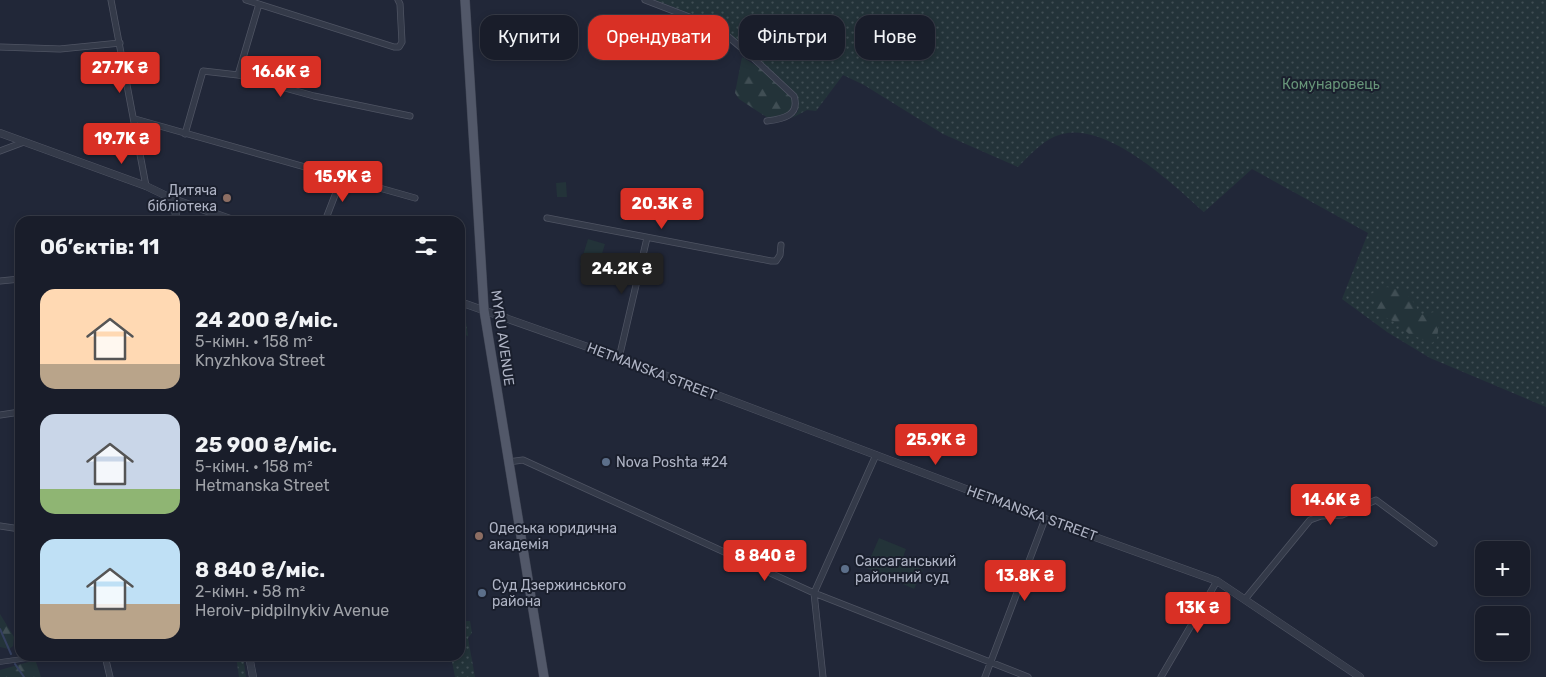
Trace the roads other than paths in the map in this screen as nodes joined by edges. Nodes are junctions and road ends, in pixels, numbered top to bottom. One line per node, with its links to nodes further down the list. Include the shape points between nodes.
1 (111, 0): 7 (street)
2 (246, 0): 6 (street)
3 (398, 0): 6 (street, via 402,42 394,48)
4 (465, 0): 30 (main road, MYRU AVENUE)
5 (645, 0): 12 (street, via 718,28 794,96 797,104 790,116)
6 (259, 4): 9 (street)
7 (120, 43): 8 (street, via 60,49); 11 (street)
8 (0, 47)
9 (238, 75): 10 (street, via 314,96); 14 (street, via 203,71)
10 (410, 116)
11 (135, 119): 14 (street); 18 (street)
12 (767, 122)
13 (0, 133): 15 (street)
14 (185, 134): 17 (street)
15 (24, 142): 16 (street); 18 (street)
16 (0, 151)
17 (342, 177): 20 (street); 23 (street)
18 (146, 186): 19 (street)
19 (173, 198): 21 (street); 22 (street)
20 (415, 198)
21 (176, 216)
22 (222, 216)
23 (326, 216)
24 (547, 218): 25 (street)
25 (647, 238): 26 (street, via 771,261 776,261 780,255); 31 (street)
26 (781, 245)
27 (15, 280): 28 (street)
28 (0, 281)
29 (465, 304): 30 (street, HETMANSKA STREET)
30 (484, 310): 31 (street, HETMANSKA STREET); 35 (main road, MYRU AVENUE)
31 (620, 358): 34 (street, HETMANSKA STREET)
32 (15, 413): 33 (street)
33 (0, 415)
34 (876, 455): 36 (street, HETMANSKA STREET); 41 (street)
35 (508, 462): 41 (street, via 523,460); 50 (main road, MYRU AVENUE)
36 (1045, 518): 40 (street, HETMANSKA STREET); 47 (street)
37 (0, 526): 38 (street)
38 (15, 528)
39 (1434, 543): 42 (street, via 1376,500 1342,515 1321,516 1310,520)
40 (1217, 581): 42 (street, HETMANSKA STREET); 54 (street)
41 (814, 593): 47 (street); 51 (street)
42 (1246, 598): 55 (street, HETMANSKA STREET)
43 (15, 660): 46 (street)
44 (106, 661): 48 (street)
45 (250, 661): 49 (street)
46 (0, 662)
47 (992, 664): 52 (street); 53 (street)
48 (110, 677)
49 (253, 677)
50 (544, 677)
51 (823, 677)
52 (985, 677)
53 (1028, 677)
54 (1161, 677)
55 (1360, 677)

